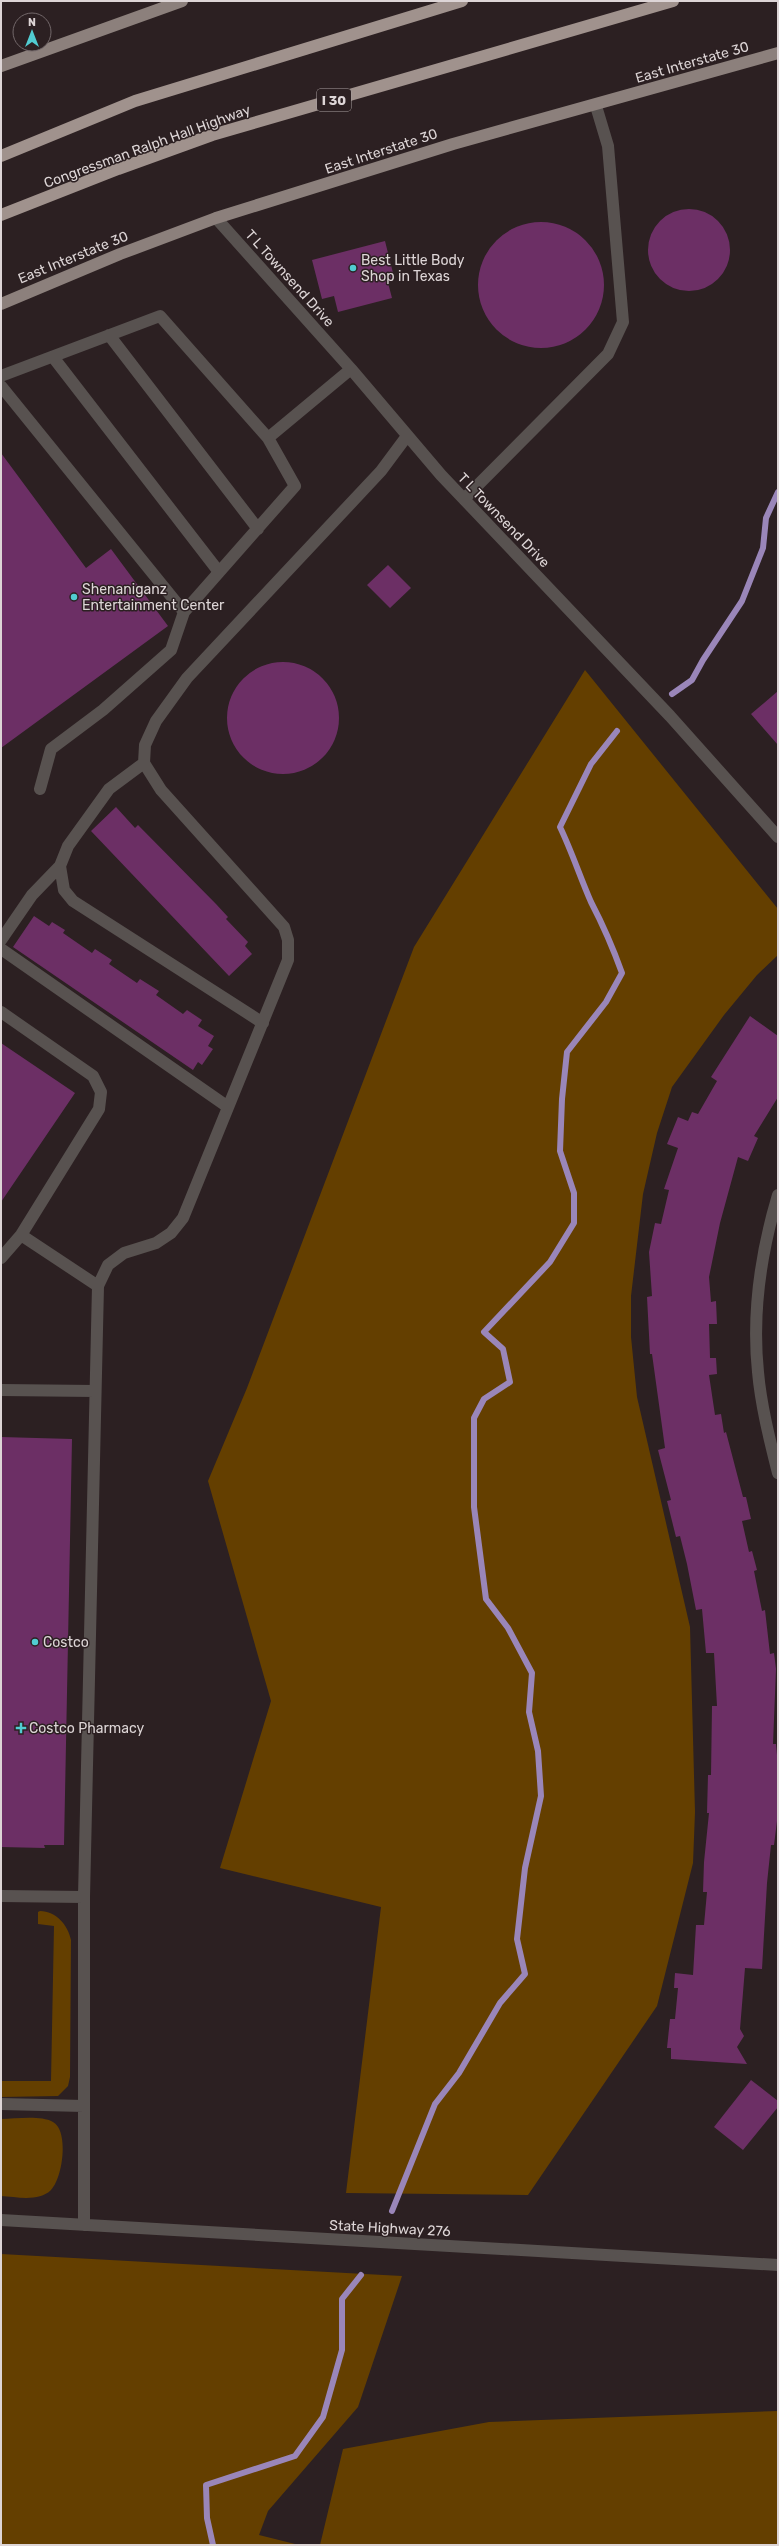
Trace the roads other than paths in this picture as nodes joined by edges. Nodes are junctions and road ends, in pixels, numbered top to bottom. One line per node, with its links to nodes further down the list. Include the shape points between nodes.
1 (182, 1): 5 (main road)
2 (462, 1): 7 (highway, via 135,101)
3 (674, 1): 8 (highway, Congressman Ralph Hall Highway / I 30, via 212,135)
4 (778, 53): 6 (main road, East Interstate 30)
5 (1, 66)
6 (596, 106): 9 (main road, East Interstate 30, via 453,144); 18 (street, via 608,146 623,322 608,354)
7 (1, 156)
8 (1, 215)
9 (216, 218): 10 (main road, East Interstate 30, via 120,254); 13 (street, T L Townsend Drive)
10 (1, 304)
11 (109, 335): 12 (street); 17 (street, via 160,316); 19 (street)
12 (53, 357): 14 (street); 20 (street)
13 (351, 368): 16 (street, T L Townsend Drive); 17 (street)
14 (1, 376)
15 (1, 386): 21 (street)
16 (408, 436): 18 (street, T L Townsend Drive); 22 (street, via 381,471 187,678 156,721 145,745)
17 (268, 438): 19 (street, via 295,486)
18 (464, 499): 24 (street, T L Townsend Drive, via 670,716)
19 (258, 529): 20 (street)
20 (219, 572): 21 (street)
21 (184, 612): 23 (street, via 171,650 103,710 52,749)
22 (144, 763): 25 (street, via 109,789 68,846); 29 (street, via 172,804 284,928 288,940 288,960)
23 (40, 789)
24 (778, 837)
25 (60, 866): 26 (street, via 32,895); 29 (street, via 64,890 73,901)
26 (1, 940)
27 (1, 949): 30 (street)
28 (1, 1012): 32 (street, via 93,1076 101,1092 99,1109)
29 (263, 1023): 30 (street)
30 (228, 1107): 34 (street, via 183,1218 171,1233 156,1243 124,1253 108,1265)
31 (778, 1196): 37 (street, via 768,1230 758,1301 758,1372)
32 (21, 1235): 33 (street); 34 (street)
33 (1, 1258)
34 (98, 1286): 36 (street)
35 (1, 1390): 36 (street)
36 (95, 1391): 39 (street)
37 (778, 1474)
38 (1, 1896): 39 (street)
39 (84, 1897): 41 (street)
40 (1, 2104): 41 (street)
41 (84, 2106): 43 (street)
42 (1, 2220): 43 (street, State Highway 276)
43 (84, 2225): 44 (street, State Highway 276)
44 (778, 2265)

